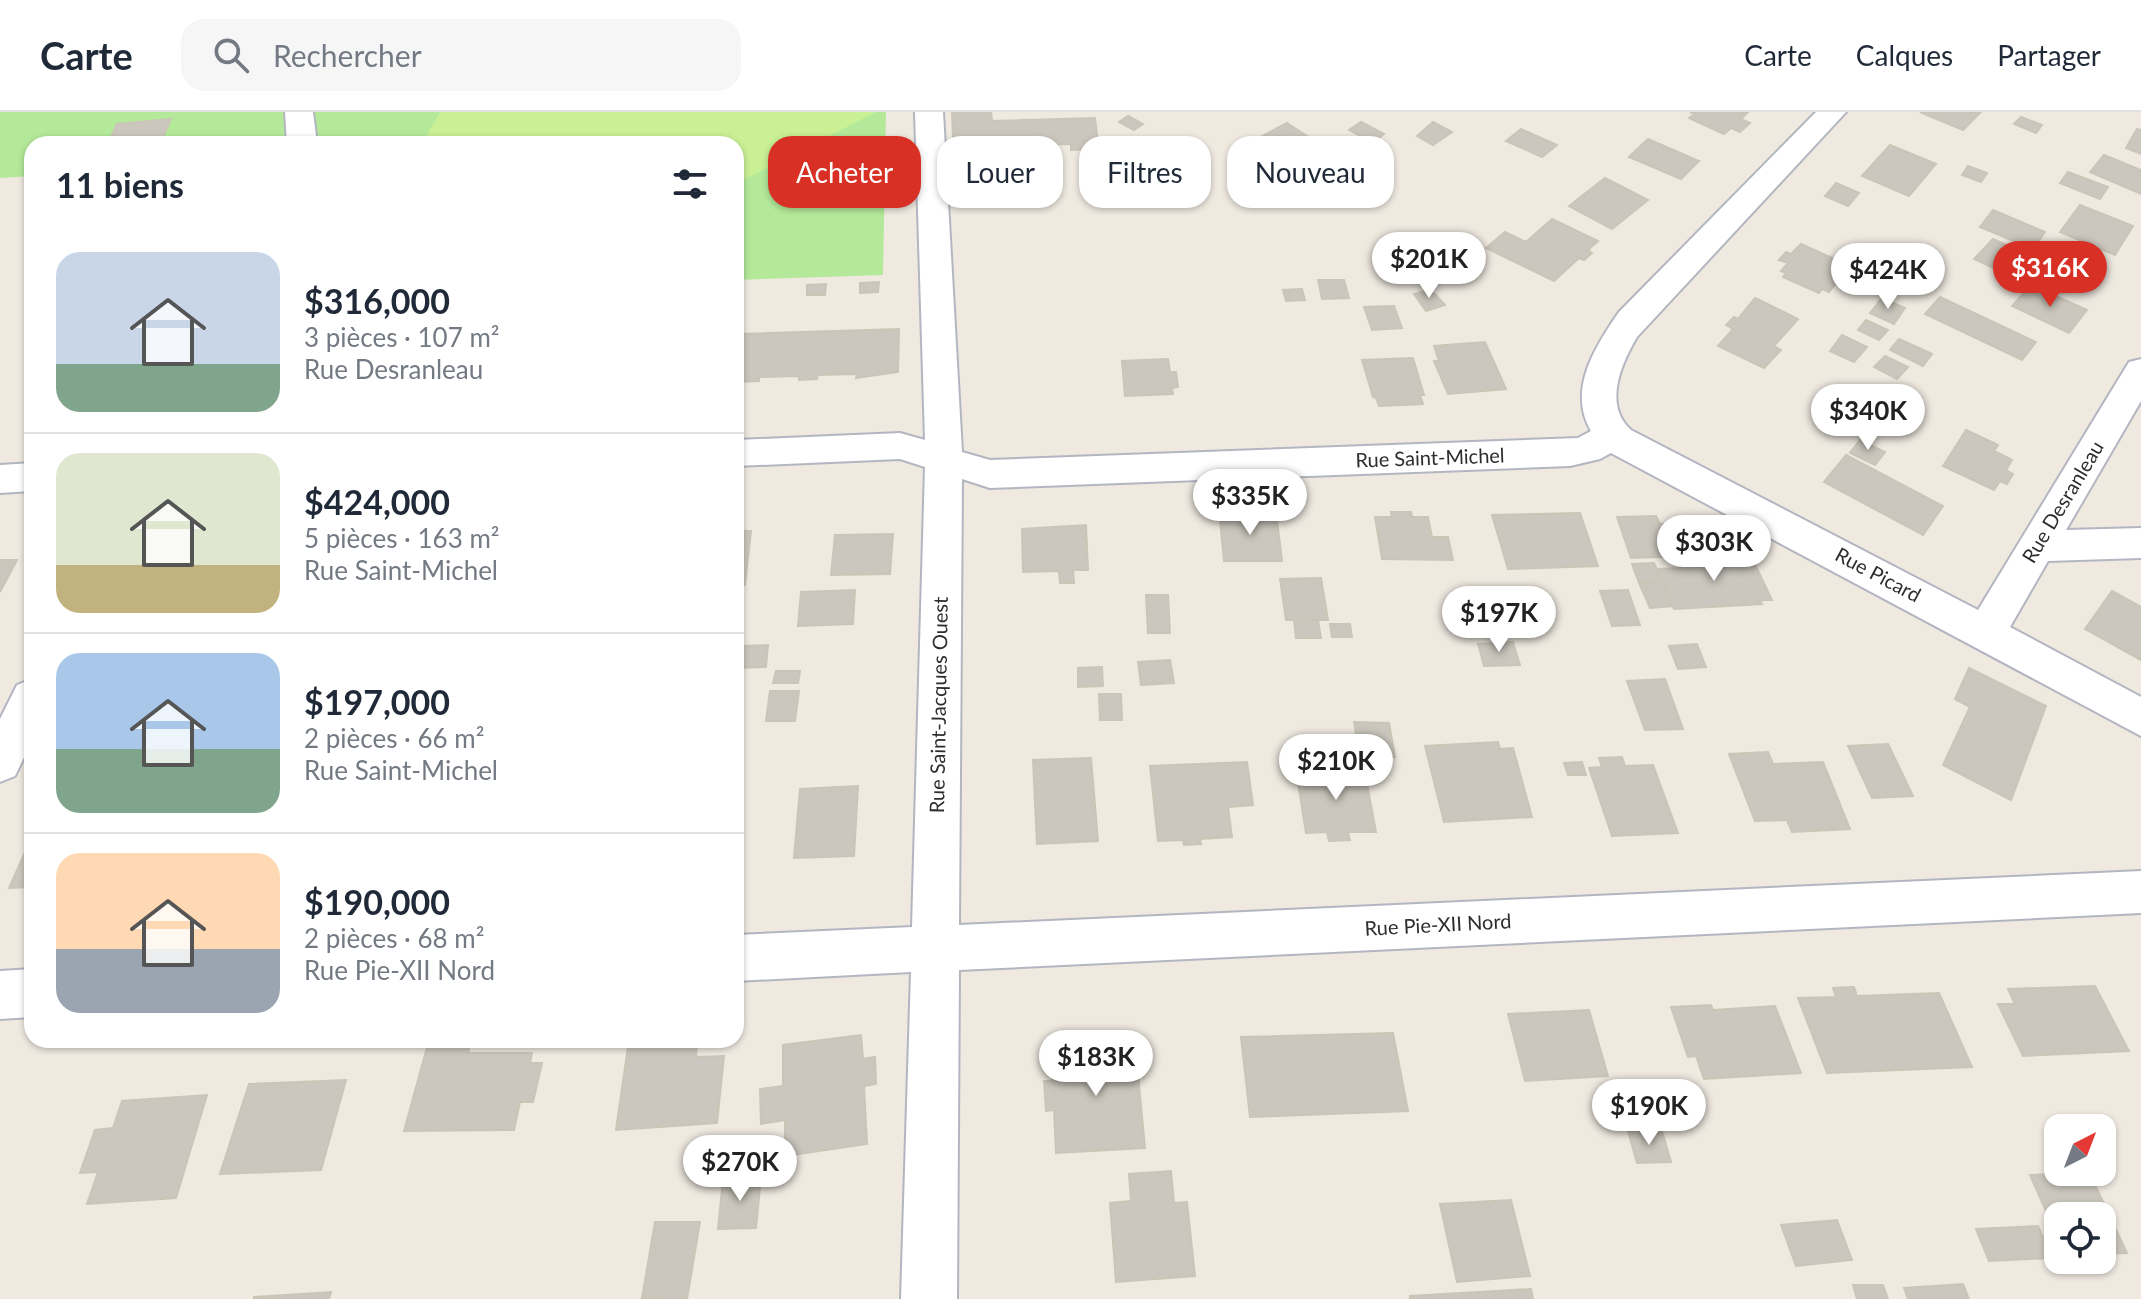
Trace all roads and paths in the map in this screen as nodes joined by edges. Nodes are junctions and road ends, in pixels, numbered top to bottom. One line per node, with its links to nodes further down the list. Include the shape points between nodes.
1 (299, 112): 4 (street)
2 (929, 112): 8 (street, Rue Saint-Jacques Ouest)
3 (1832, 112): 6 (street, via 1619,337 1599,391 1599,409)
4 (301, 136)
5 (2141, 371): 12 (street, Rue Desranleau)
6 (1613, 435): 8 (street, Rue Saint-Michel, via 1570,453 1491,456 990,474); 13 (street, Rue Picard)
7 (744, 453): 8 (street, Rue Saint-Michel, via 900,446)
8 (944, 460): 18 (street, Rue Saint-Jacques Ouest)
9 (24, 478): 10 (street)
10 (0, 479)
11 (2141, 543): 12 (street)
12 (2037, 546): 13 (street, Rue Desranleau)
13 (1986, 632): 15 (street, Rue Picard)
14 (24, 714): 16 (street)
15 (2141, 718)
16 (0, 763)
17 (2141, 892): 18 (street, Rue Pie-XII Nord)
18 (933, 948): 19 (street, Rue Pie-XII Nord); 22 (street, Rue Saint-Jacques Ouest)
19 (744, 958)
20 (24, 994): 21 (street)
21 (0, 995)
22 (929, 1299)

